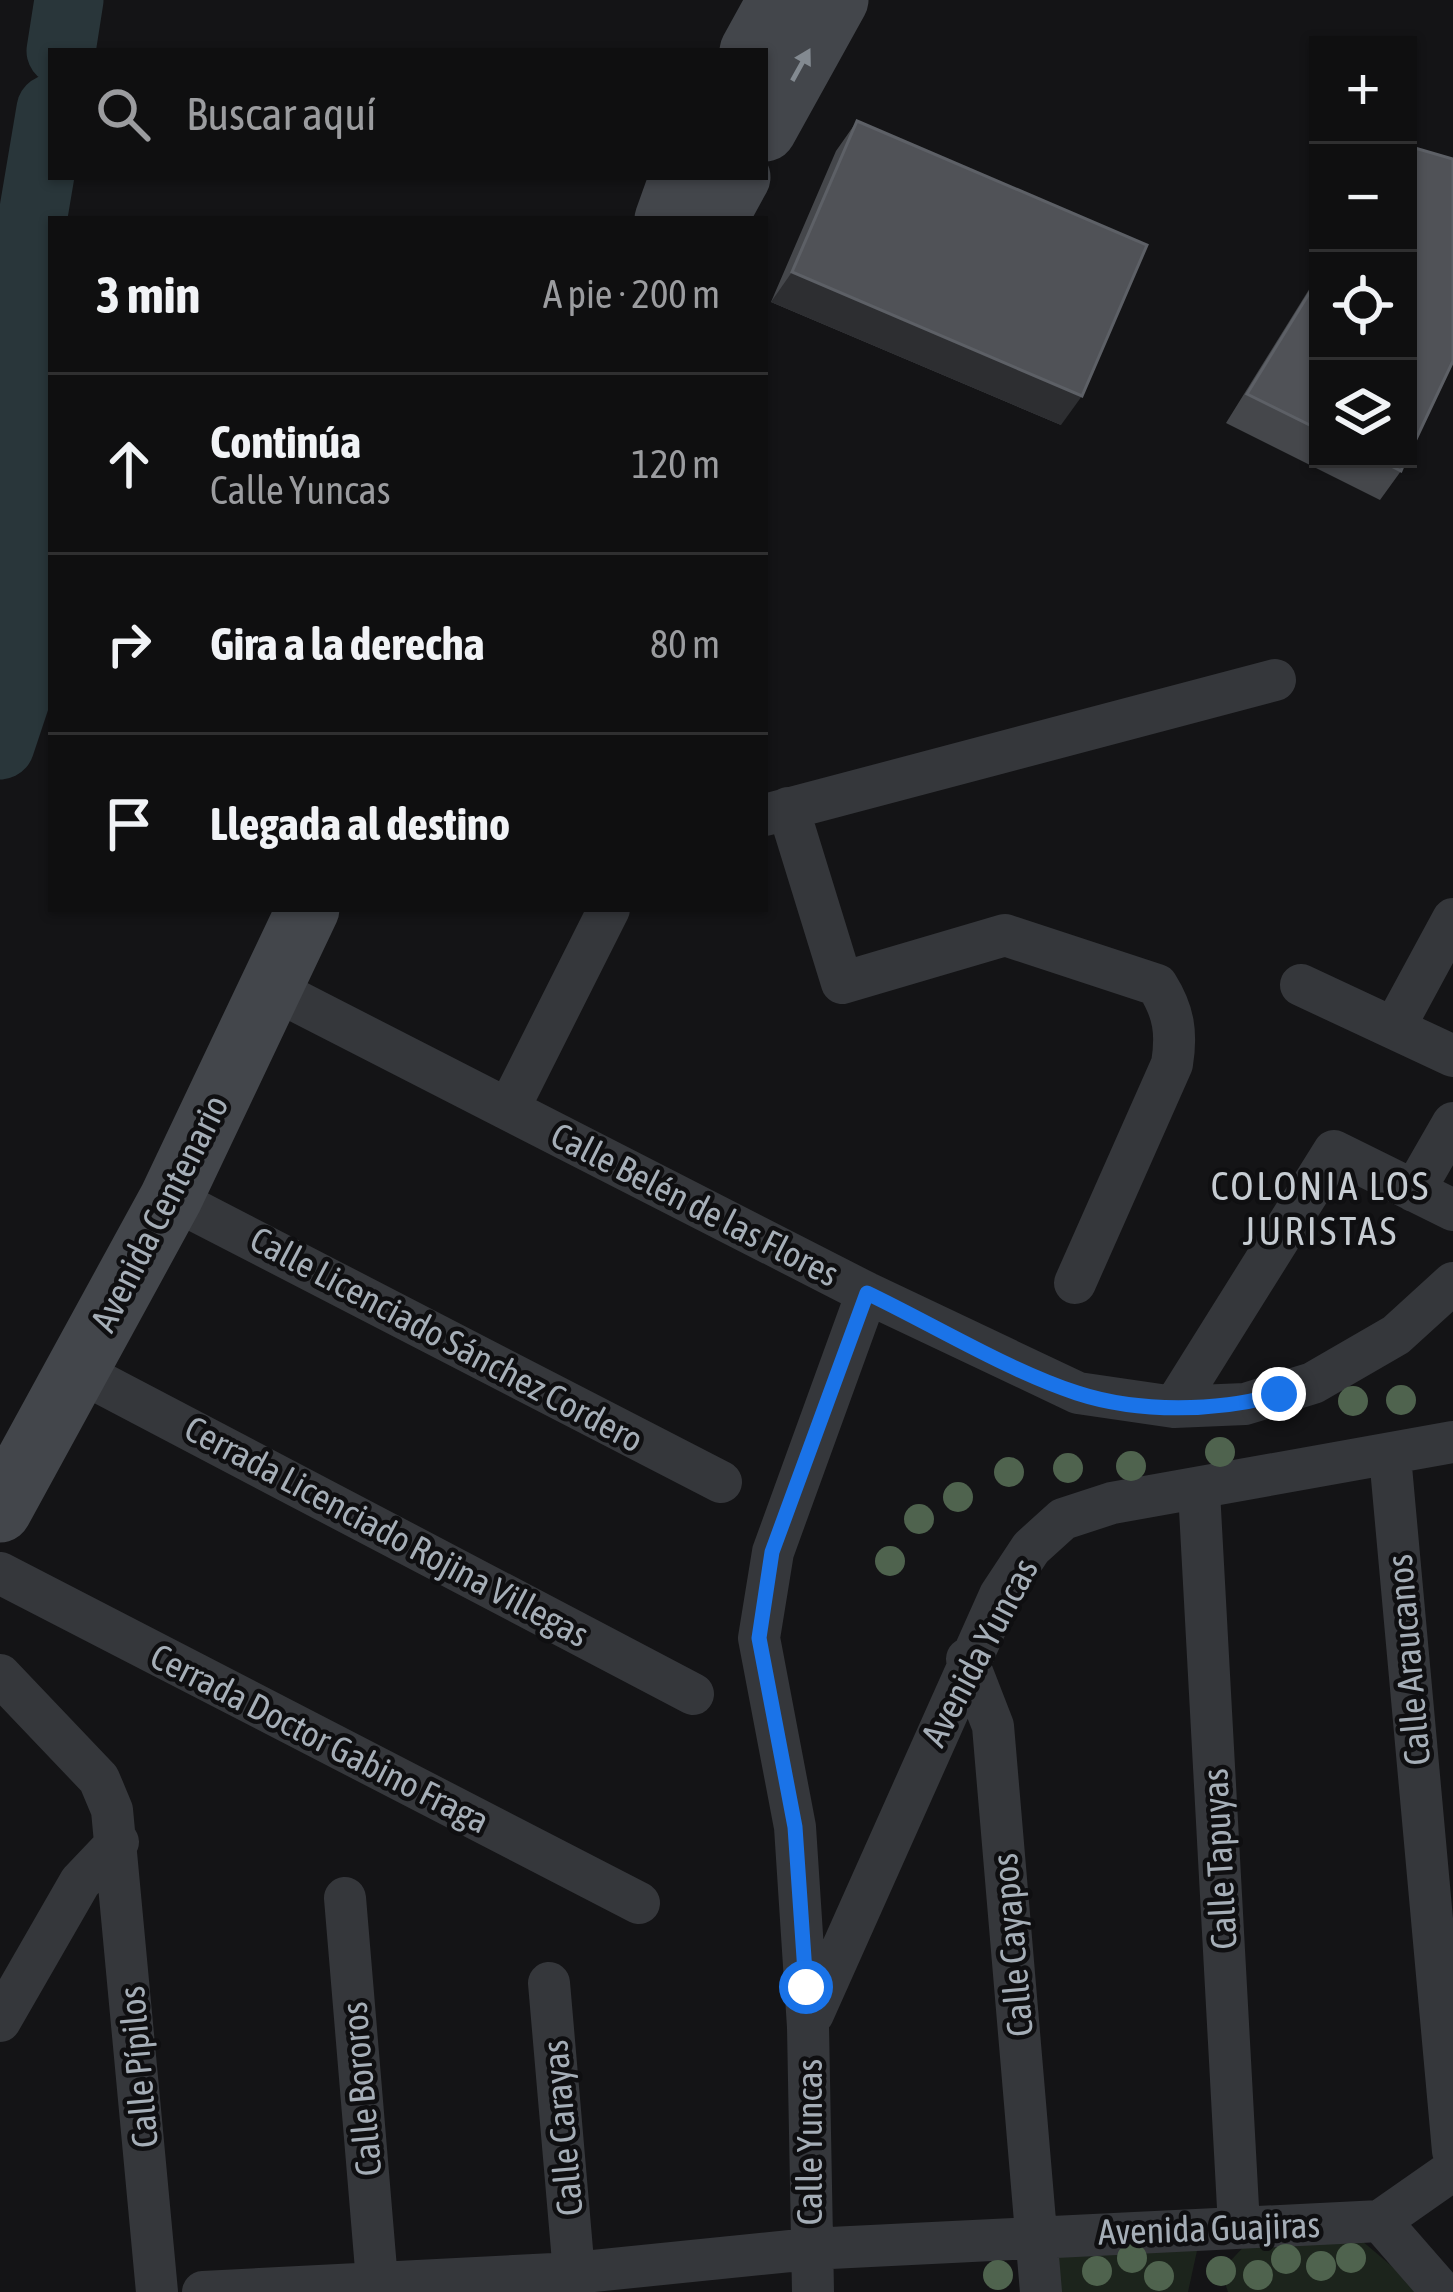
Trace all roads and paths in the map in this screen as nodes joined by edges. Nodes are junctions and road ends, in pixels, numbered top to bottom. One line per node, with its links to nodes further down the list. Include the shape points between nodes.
1 (779, 0): 3 (main road)
2 (838, 0): 4 (main road, one-way to 2)
3 (753, 48)
4 (768, 125)
5 (680, 180): 7 (main road)
6 (737, 180): 8 (main road)
7 (666, 216)
8 (718, 216)
9 (1275, 680): 10 (street)
10 (776, 811): 23 (street, via 842,982 1005,935 1157,985 1177,1036 1172,1064)
11 (306, 912): 15 (main road, Avenida Centenario)
12 (607, 912): 18 (street)
13 (1453, 919): 16 (street)
14 (1301, 985): 16 (street)
15 (268, 987): 18 (street, Calle Belén de las Flores); 21 (main road, Avenida Centenario)
16 (1394, 1028): 17 (street)
17 (1453, 1056)
18 (509, 1108): 25 (street, Calle Belén de las Flores)
19 (1453, 1124): 20 (street)
20 (1414, 1191): 22 (street); 27 (street, via 1334,1151)
21 (171, 1198): 26 (main road, Avenida Centenario); 30 (street, Calle Licenciado Sánchez Cordero)
22 (1453, 1210)
23 (1075, 1283)
24 (1453, 1283): 27 (street, Calle Belén de las Flores, via 1396,1335 1313,1383 1245,1404)
25 (867, 1293): 27 (street, Calle Belén de las Flores, via 1078,1394); 42 (street, Calle Yuncas, via 772,1552 759,1638 795,1827)
26 (78, 1371): 32 (main road, Avenida Centenario); 36 (street, Cerrada Licenciado Rojina Villegas)
27 (1174, 1407)
28 (1453, 1442): 29 (street, Avenida Yuncas)
29 (1390, 1456): 31 (street, Avenida Yuncas); 43 (street, Calle Araucanos)
30 (721, 1482)
31 (1199, 1491): 34 (street, Avenida Yuncas, via 1112,1503 1063,1520 1031,1548); 46 (street, Calle Tapuyas)
32 (0, 1511)
33 (0, 1573): 39 (street, Cerrada Doctor Gabino Fraga)
34 (967, 1659): 42 (street, Avenida Yuncas); 47 (street, Calle Cayapos, via 993,1726)
35 (0, 1675): 37 (street, Calle Pípilos, via 99,1779)
36 (693, 1694)
37 (118, 1842): 41 (street, via 80,1882); 51 (street, Calle Pípilos)
38 (345, 1898): 50 (street, Calle Bororos)
39 (639, 1903)
40 (549, 1983): 49 (street, Calle Carayas)
41 (0, 2020)
42 (808, 2026): 48 (street, Calle Yuncas)
43 (1453, 2151)
44 (1453, 2170): 45 (street)
45 (1380, 2221): 46 (street, Avenida Guajiras); 55 (street)
46 (1239, 2226): 47 (street, Avenida Guajiras)
47 (1038, 2235): 48 (street, Avenida Guajiras); 54 (street)
48 (810, 2248): 49 (street, Avenida Guajiras); 53 (street, Calle Yuncas)
49 (574, 2273): 50 (street, Avenida Guajiras)
50 (376, 2281): 52 (street, Avenida Guajiras)
51 (157, 2292)
52 (203, 2292)
53 (813, 2292)
54 (1041, 2292)
55 (1442, 2292)

